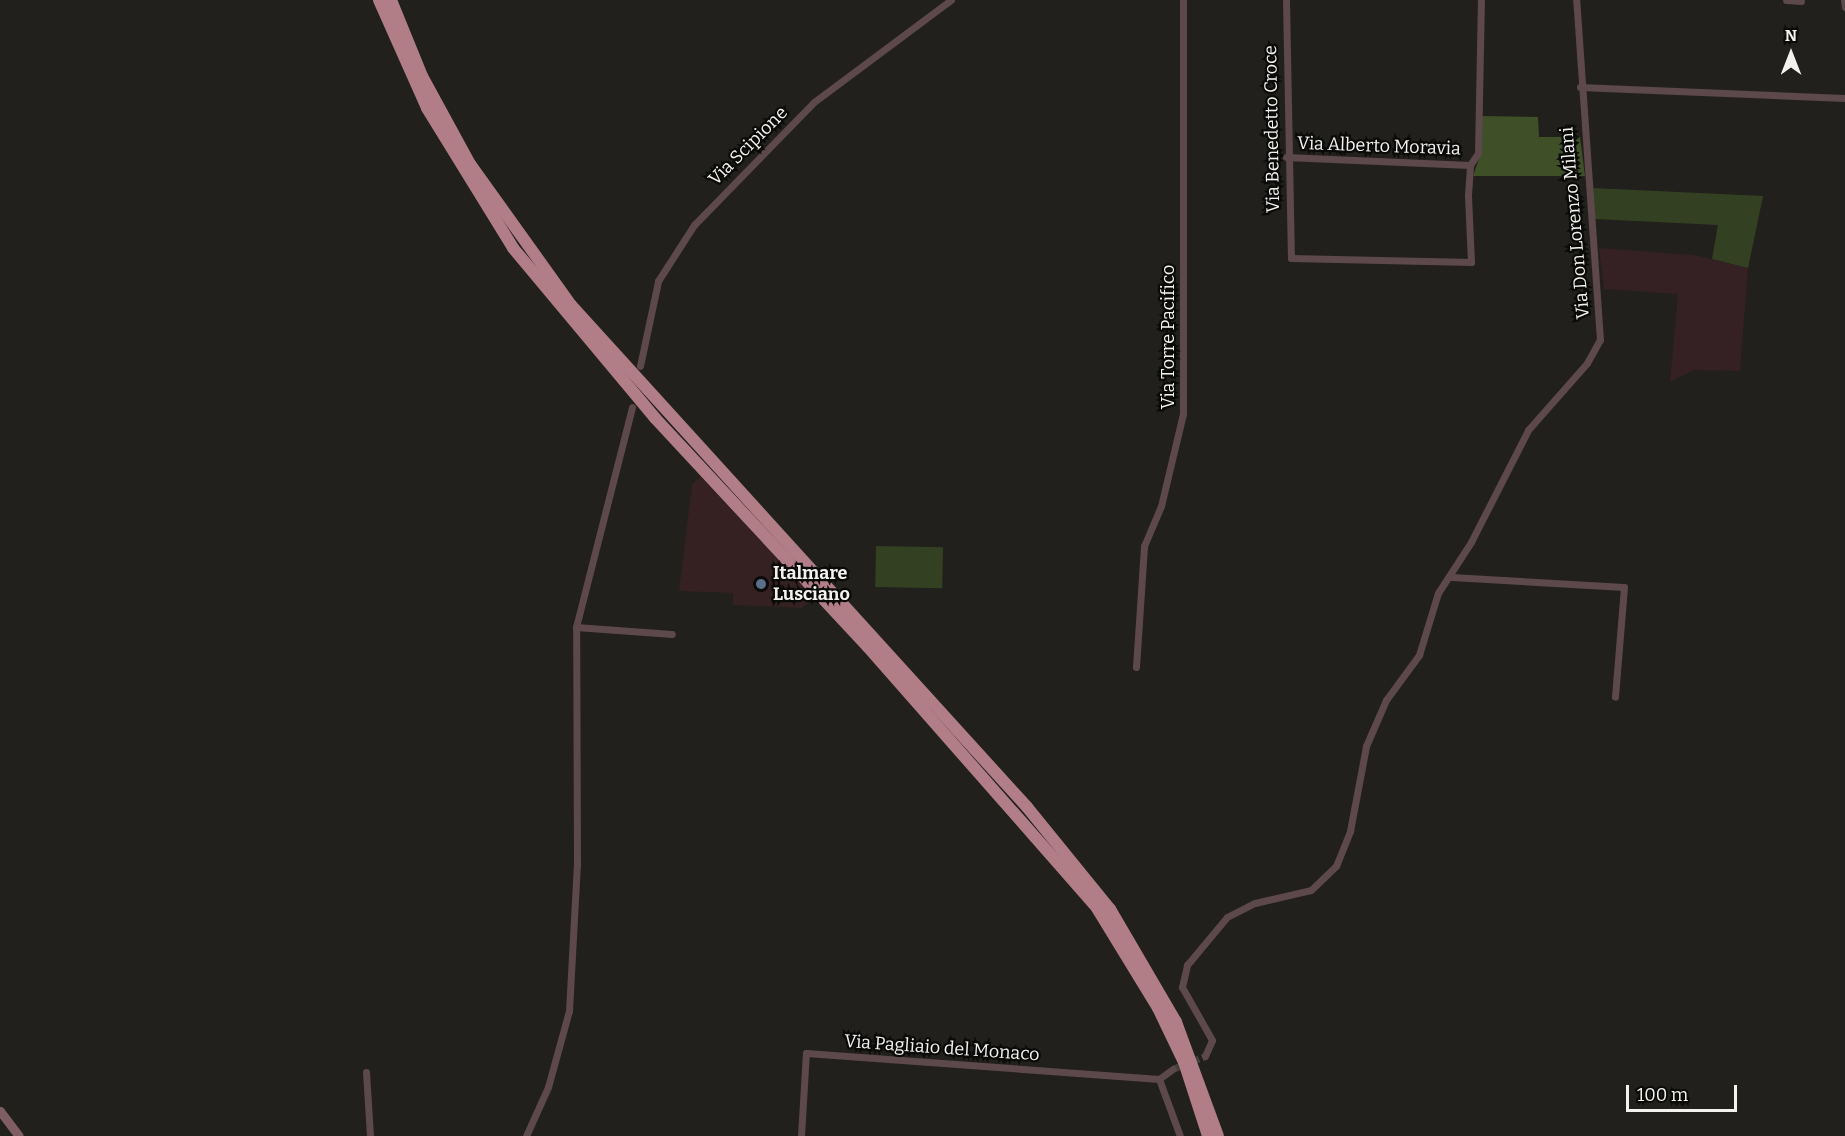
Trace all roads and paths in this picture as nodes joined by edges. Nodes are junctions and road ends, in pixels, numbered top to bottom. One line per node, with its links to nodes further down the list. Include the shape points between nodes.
1 (379, 0): 21 (highway, bridge, via 427,108 513,248 647,409)
2 (391, 0): 21 (highway, via 422,76 462,151 572,305)
3 (951, 0): 16 (street, Via Scipione, via 814,102 694,225 658,281)
4 (1182, 0): 22 (street, Via Torre Pacifico, via 1183,414 1161,506 1144,546)
5 (1286, 0): 14 (street, Via Benedetto Croce)
6 (1481, 0): 15 (street, via 1478,153)
7 (1576, 0): 12 (street, Via Don Lorenzo Milani)
8 (1786, 0): 10 (street)
9 (1844, 0): 11 (street)
10 (1801, 1)
11 (1845, 7)
12 (1580, 87): 13 (street); 18 (street, Via Don Lorenzo Milani, via 1600,340 1587,363 1528,430)
13 (1845, 98)
14 (1286, 157): 15 (street, Via Alberto Moravia); 15 (street, Via Benedetto Croce, via 1291,258 1471,262)
15 (1470, 165)
16 (640, 366)
17 (632, 407): 19 (street)
18 (1450, 577): 23 (street, via 1623,586); 24 (street, Via Don Lorenzo Milani, via 1438,593 1419,655 1386,700 1366,746 1350,831 1336,866 1311,890 1256,903 1227,917 1187,965 1182,987 1212,1040)
19 (576, 627): 20 (street); 31 (street, via 574,962 562,1046)
20 (672, 634)
21 (882, 652): 34 (highway, via 1097,909 1158,1008 1184,1062); 35 (highway, via 1027,807 1110,909 1176,1022)
22 (1136, 667)
23 (1615, 697)
24 (1205, 1056)
25 (1173, 1069): 27 (street)
26 (366, 1072): 30 (street)
27 (1159, 1079): 32 (street, Via Pagliaio del Monaco, via 806,1053); 33 (street)
28 (0, 1111): 29 (street)
29 (19, 1136)
30 (370, 1136)
31 (526, 1136)
32 (801, 1136)
33 (1180, 1136)
34 (1208, 1136)
35 (1218, 1136)

